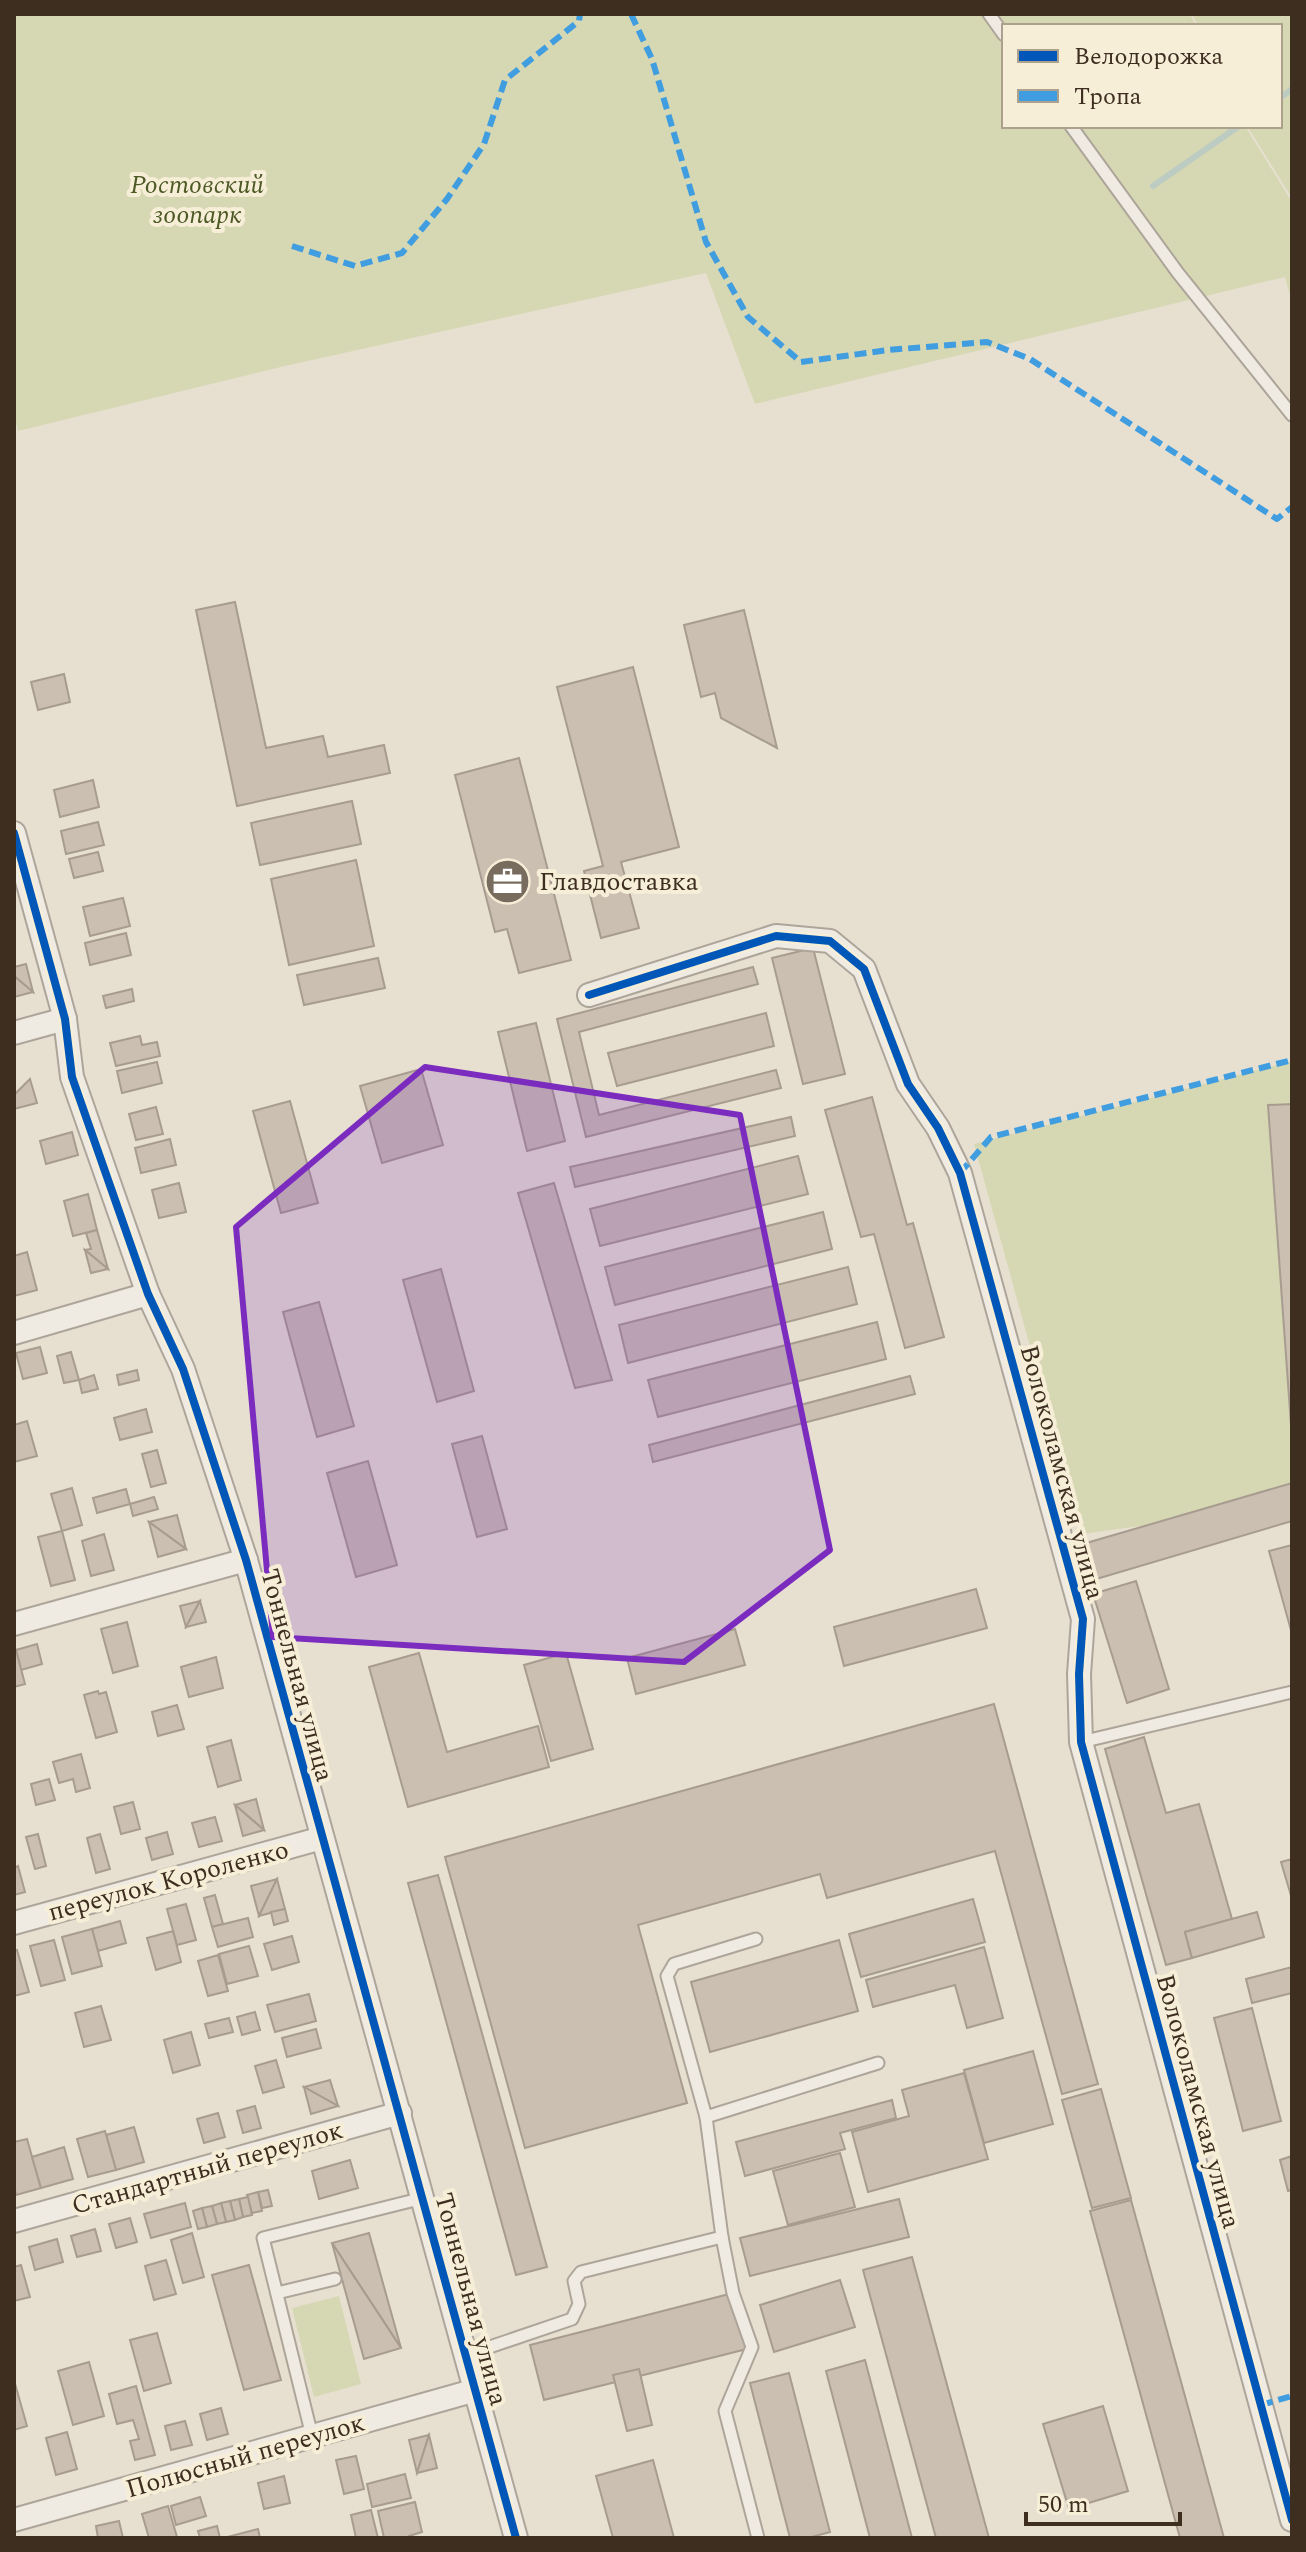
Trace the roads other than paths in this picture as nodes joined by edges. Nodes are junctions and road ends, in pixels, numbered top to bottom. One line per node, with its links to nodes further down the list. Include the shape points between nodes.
1 (989, 14): 2 (lane)
2 (1002, 32)
3 (1072, 128): 4 (lane, via 1178,273)
4 (1292, 415)
5 (14, 833): 7 (street, Тоннельная улица)
6 (589, 995): 14 (street, Волоколамская улица, via 776,936 830,941 864,969 908,1084 938,1128 963,1184 1083,1619)
7 (65, 1019): 8 (street); 9 (street, Тоннельная улица, via 72,1077)
8 (14, 1033)
9 (148, 1294): 10 (street); 11 (street, Тоннельная улица, via 183,1369)
10 (14, 1333)
11 (246, 1560): 12 (street); 15 (street, Тоннельная улица)
12 (14, 1624)
13 (1292, 1692): 14 (lane)
14 (1081, 1742): 30 (street, Волоколамская улица)
15 (322, 1838): 16 (street, переулок Короленко); 19 (street, Тоннельная улица)
16 (14, 1923)
17 (756, 1939): 20 (lane, via 674,1964 667,1976)
18 (878, 2063): 20 (lane)
19 (400, 2113): 21 (street, Тоннельная улица); 22 (street, Стандартный переулок)
20 (706, 2117): 23 (lane)
21 (423, 2198): 25 (lane, via 263,2238); 26 (street, Тоннельная улица)
22 (14, 2221)
23 (722, 2237): 26 (lane, via 581,2272 574,2281 579,2304 572,2319); 32 (lane, via 733,2293 752,2347 725,2411)
24 (335, 2279): 25 (lane)
25 (277, 2293): 28 (lane)
26 (466, 2355): 27 (street, Тоннельная улица)
27 (476, 2390): 28 (street, Полюсный переулок); 31 (street, Тоннельная улица)
28 (312, 2436): 29 (street, Полюсный переулок)
29 (14, 2520)
30 (1292, 2520)
31 (516, 2538)
32 (758, 2538)

